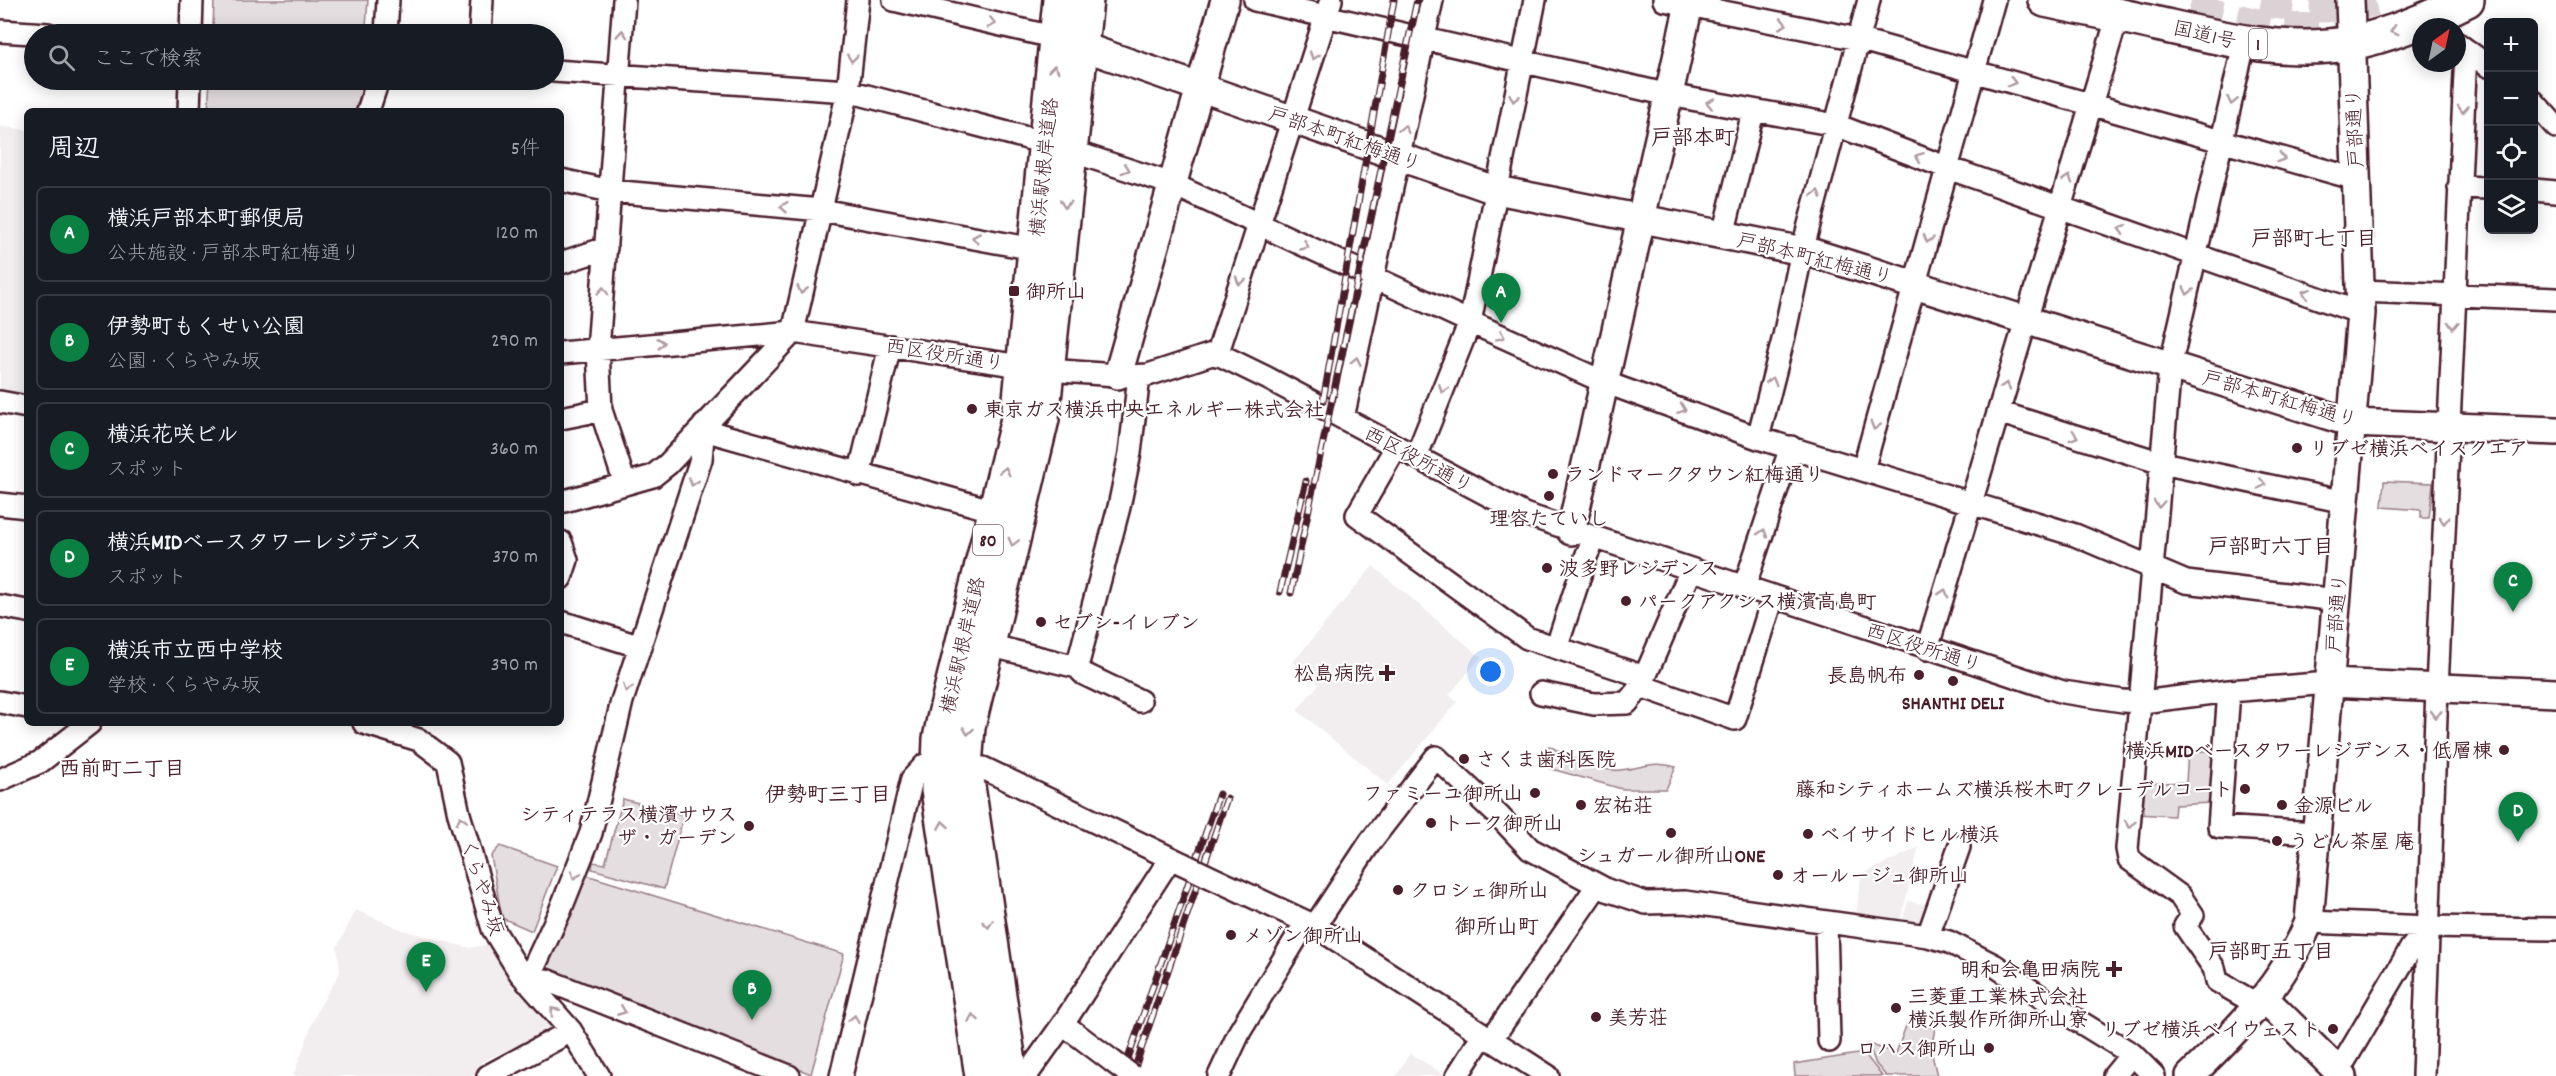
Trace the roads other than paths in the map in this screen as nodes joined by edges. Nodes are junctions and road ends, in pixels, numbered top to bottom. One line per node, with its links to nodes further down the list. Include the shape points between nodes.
1 (192, 0): 23 (street)
2 (388, 0): 24 (street)
3 (482, 0): 25 (street)
4 (624, 0): 40 (street, one-way to 4)
5 (858, 0): 44 (street, one-way to 44)
6 (894, 0): 31 (street, one-way to 31)
7 (1060, 0): 31 (main road, 横浜駅根岸道路 / 80)
8 (1086, 0): 31 (main road, 横浜駅根岸道路 / 80)
9 (1225, 0): 41 (street)
10 (1255, 0): 20 (street)
11 (1432, 0): 29 (street)
12 (1535, 0): 35 (street)
13 (1869, 0): 30 (street)
14 (1994, 0): 37 (street)
15 (2045, 0): 19 (main road, 国道1号 / 1)
16 (2350, 0): 32 (street, 戸部通り)
17 (2467, 0): 22 (main road, 国道1号 / 1)
18 (1681, 2): 30 (street, one-way to 30); 45 (street)
19 (2127, 5): 21 (main road, 国道1号 / 1); 33 (main road, 国道1号 / 1); 46 (street)
20 (1329, 8): 29 (street); 51 (street, one-way to 51)
21 (2189, 10)
22 (2440, 18)
23 (191, 24)
24 (387, 24)
25 (481, 24)
26 (2412, 28): 32 (main road, 国道1号 / 1, one-way to 32)
27 (0, 31): 28 (street)
28 (24, 32)
29 (1423, 39): 35 (street); 56 (street, one-way to 29)
30 (1858, 39): 37 (street); 52 (street)
31 (1069, 42): 41 (street, 戸部本町紅梅通り); 55 (main road, 横浜駅根岸道路 / 80)
32 (2351, 43): 33 (main road, 国道1号 / 1); 58 (street, 戸部通り)
33 (2244, 44): 54 (street, one-way to 54)
34 (2466, 51): 36 (street)
35 (1521, 61): 45 (street); 63 (street, one-way to 63)
36 (2484, 63)
37 (1974, 71): 46 (street, one-way to 46); 57 (street)
38 (564, 72): 40 (street)
39 (2461, 72): 61 (street, one-way to 61)
40 (619, 75): 44 (street); 65 (street)
41 (1200, 88): 51 (street, 戸部本町紅梅通り); 60 (street)
42 (190, 90): 48 (street)
43 (375, 90): 49 (street)
44 (848, 91): 55 (street); 68 (street)
45 (1669, 94): 50 (street, one-way to 45); 69 (street)
46 (2091, 104): 54 (street); 67 (street, one-way to 46)
47 (2538, 107): 53 (street)
48 (189, 108)
49 (369, 108)
50 (1753, 112): 52 (street); 71 (street)
51 (1294, 120): 56 (street, 戸部本町紅梅通り); 70 (street)
52 (1836, 126): 57 (street, one-way to 52); 74 (street, one-way to 52)
53 (2556, 127)
54 (2223, 141): 58 (street, one-way to 58); 75 (street)
55 (1058, 147): 60 (street, one-way to 60); 73 (main road, 横浜駅根岸道路 / 80); 90 (main road, 横浜駅根岸道路 / 80, one-way to 90)
56 (1399, 157): 63 (street, 戸部本町紅梅通り); 77 (street)
57 (1948, 168): 67 (street); 78 (street, one-way to 78)
58 (2356, 179): 81 (street, 戸部通り)
59 (564, 181): 65 (street)
60 (1172, 184): 70 (street); 91 (street)
61 (2459, 187): 62 (street); 79 (street)
62 (2484, 188)
63 (1495, 189): 69 (street, 戸部本町紅梅通り); 83 (street)
64 (2538, 190): 66 (street)
65 (610, 191): 68 (street, one-way to 65); 72 (street)
66 (2556, 192)
67 (2060, 207): 75 (street, one-way to 67); 82 (street)
68 (821, 210): 73 (street, one-way to 68); 84 (street, one-way to 84)
69 (1641, 219): 71 (street, 戸部本町紅梅通り); 92 (street)
70 (1259, 224): 77 (street, one-way to 77); 88 (street, one-way to 88)
71 (1723, 235): 74 (street, 戸部本町紅梅通り)
72 (606, 248): 76 (street); 86 (street, one-way to 72)
73 (1034, 249): 90 (main road, 横浜駅根岸道路 / 80)
74 (1802, 251): 78 (street, 戸部本町紅梅通り); 103 (street, one-way to 74)
75 (2196, 254): 81 (street, one-way to 75); 89 (street, one-way to 89)
76 (564, 262)
77 (1374, 278): 83 (street); 98 (street, one-way to 77)
78 (1915, 285): 82 (street, 戸部本町紅梅通り); 108 (street, one-way to 108)
79 (2454, 294): 80 (street); 81 (street); 101 (street, one-way to 101)
80 (2556, 299)
81 (2361, 302): 99 (street, 戸部通り)
82 (2027, 321): 89 (street, 戸部本町紅梅通り); 96 (street, one-way to 82)
83 (1470, 322): 92 (street, one-way to 92); 106 (street, one-way to 106)
84 (793, 332): 85 (street, 西区役所通り); 86 (street, 西区役所通り, one-way to 84); 100 (street)
85 (890, 346): 90 (street, 西区役所通り); 109 (street)
86 (598, 350): 87 (street, 西区役所通り); 95 (street)
87 (564, 353)
88 (1217, 355): 91 (street, 西区役所通り); 98 (street, 西区役所通り)
89 (2170, 366): 99 (street, 戸部本町紅梅通り); 107 (street)
90 (1036, 368): 91 (street, 西区役所通り); 116 (main road, 横浜駅根岸道路 / 80, one-way to 90, via 1018,419); 128 (main road, 横浜駅根岸道路 / 80, one-way to 128, via 1042,419)
91 (1128, 376): 132 (street, via 1130,453)
92 (1604, 382): 103 (street, one-way to 103); 117 (street)
93 (0, 402): 94 (street)
94 (24, 406)
95 (601, 410): 97 (street); 110 (street)
96 (1998, 412): 107 (street, one-way to 107); 112 (street)
97 (564, 417)
98 (1343, 418): 104 (street, 西区役所通り)
99 (2352, 423): 101 (street, 戸部本町紅梅通り); 113 (street, 戸部通り)
100 (704, 425): 109 (street, via 718,434); 110 (street, via 653,476); 129 (street, one-way to 129, via 701,459)
101 (2448, 426): 102 (street, 戸部本町紅梅通り); 135 (street, one-way to 135)
102 (2556, 430)
103 (1758, 438): 105 (street)
104 (1396, 447): 106 (street, 西区役所通り); 130 (street, via 1357,515 1527,638)
105 (1791, 447): 108 (street); 122 (street, one-way to 105)
106 (1416, 457): 117 (street, 西区役所通り, via 1524,514)
107 (2162, 463): 113 (street, one-way to 113); 120 (street, one-way to 120)
108 (1863, 470): 112 (street)
109 (859, 475): 116 (street)
110 (625, 484): 111 (street)
111 (564, 501)
112 (1971, 502): 120 (street, via 2075,535); 131 (street, one-way to 112)
113 (2345, 502): 124 (street, 戸部通り)
114 (0, 504): 115 (street)
115 (24, 507)
116 (995, 511): 145 (main road, 横浜駅根岸道路 / 80, via 944,719)
117 (1583, 534): 121 (street, 西区役所通り); 130 (street, via 1587,554)
118 (564, 551): 119 (street)
119 (564, 569)
120 (2154, 569): 124 (street, via 2211,587); 141 (street)
121 (1691, 570): 122 (street, 西区役所通り); 133 (street)
122 (1744, 588): 123 (street, 西区役所通り)
123 (1773, 597): 131 (street, 西区役所通り); 133 (street, via 1735,718)
124 (2337, 600): 134 (street, 戸部通り)
125 (0, 606): 126 (street)
126 (24, 610)
127 (564, 623): 129 (street)
128 (988, 645): 132 (street); 145 (main road, 横浜駅根岸道路 / 80, one-way to 145, via 968,727)
129 (641, 646): 157 (street, one-way to 157, via 622,701 591,833)
130 (1557, 646): 133 (street)
131 (1927, 649): 141 (street, 西区役所通り, via 2063,692)
132 (1077, 667): 139 (street)
133 (1643, 681): 137 (street, via 1627,703 1594,704)
134 (2329, 683): 135 (street); 136 (street, 西区役所通り); 147 (street, 戸部通り)
135 (2437, 688): 138 (street); 154 (street, one-way to 154)
136 (2229, 691): 141 (street, 西区役所通り); 147 (street, via 2219,827)
137 (1541, 693)
138 (2556, 693)
139 (1140, 701)
140 (0, 702): 142 (street)
141 (2142, 702): 158 (street, one-way to 158, via 2129,859 2180,896 2193,915 2185,926 2214,968 2217,981)
142 (24, 706)
143 (86, 726): 146 (street, via 40,762)
144 (374, 726): 157 (street, くらやみ坂, one-way to 144, via 493,929 448,762 419,740)
145 (952, 765): 149 (street, via 983,768); 168 (street, one-way to 145, via 912,779 925,765); 169 (main road, 横浜駅根岸道路 / 80, one-way to 145, via 938,790); 170 (main road, 横浜駅根岸道路 / 80, one-way to 170)
146 (0, 780)
147 (2318, 833): 151 (street, 戸部通り)
148 (1959, 847): 156 (street)
149 (1177, 862): 153 (street, bridge); 159 (street)
150 (1597, 886): 152 (street, via 1646,903 1684,902); 153 (street, via 1530,849 1436,757); 161 (street)
151 (2308, 922): 154 (street); 158 (street, 戸部通り, via 2288,965)
152 (1826, 923): 156 (street); 162 (street)
153 (1311, 924): 161 (street); 173 (street, via 1240,1031)
154 (2429, 927): 155 (street); 164 (street, via 2411,948); 179 (street)
155 (2556, 929)
156 (1928, 936): 163 (street, via 1987,961)
157 (527, 982): 160 (street, くらやみ坂, one-way to 157); 167 (street, one-way to 167, via 546,980)
158 (2261, 1002): 164 (street); 178 (street, 戸部通り)
159 (1063, 1024): 171 (street); 172 (street, bridge)
160 (571, 1031): 165 (street); 166 (street, くらやみ坂)
161 (1487, 1037): 174 (street); 175 (street)
162 (1829, 1041)
163 (2132, 1054): 176 (street); 177 (street)
164 (2340, 1074)
165 (488, 1076)
166 (599, 1076)
167 (789, 1076)
168 (841, 1076)
169 (982, 1076)
170 (1011, 1076)
171 (1026, 1076)
172 (1132, 1076)
173 (1219, 1076)
174 (1457, 1076)
175 (1548, 1076)
176 (2114, 1076)
177 (2154, 1076)
178 (2190, 1076)
179 (2423, 1076)

